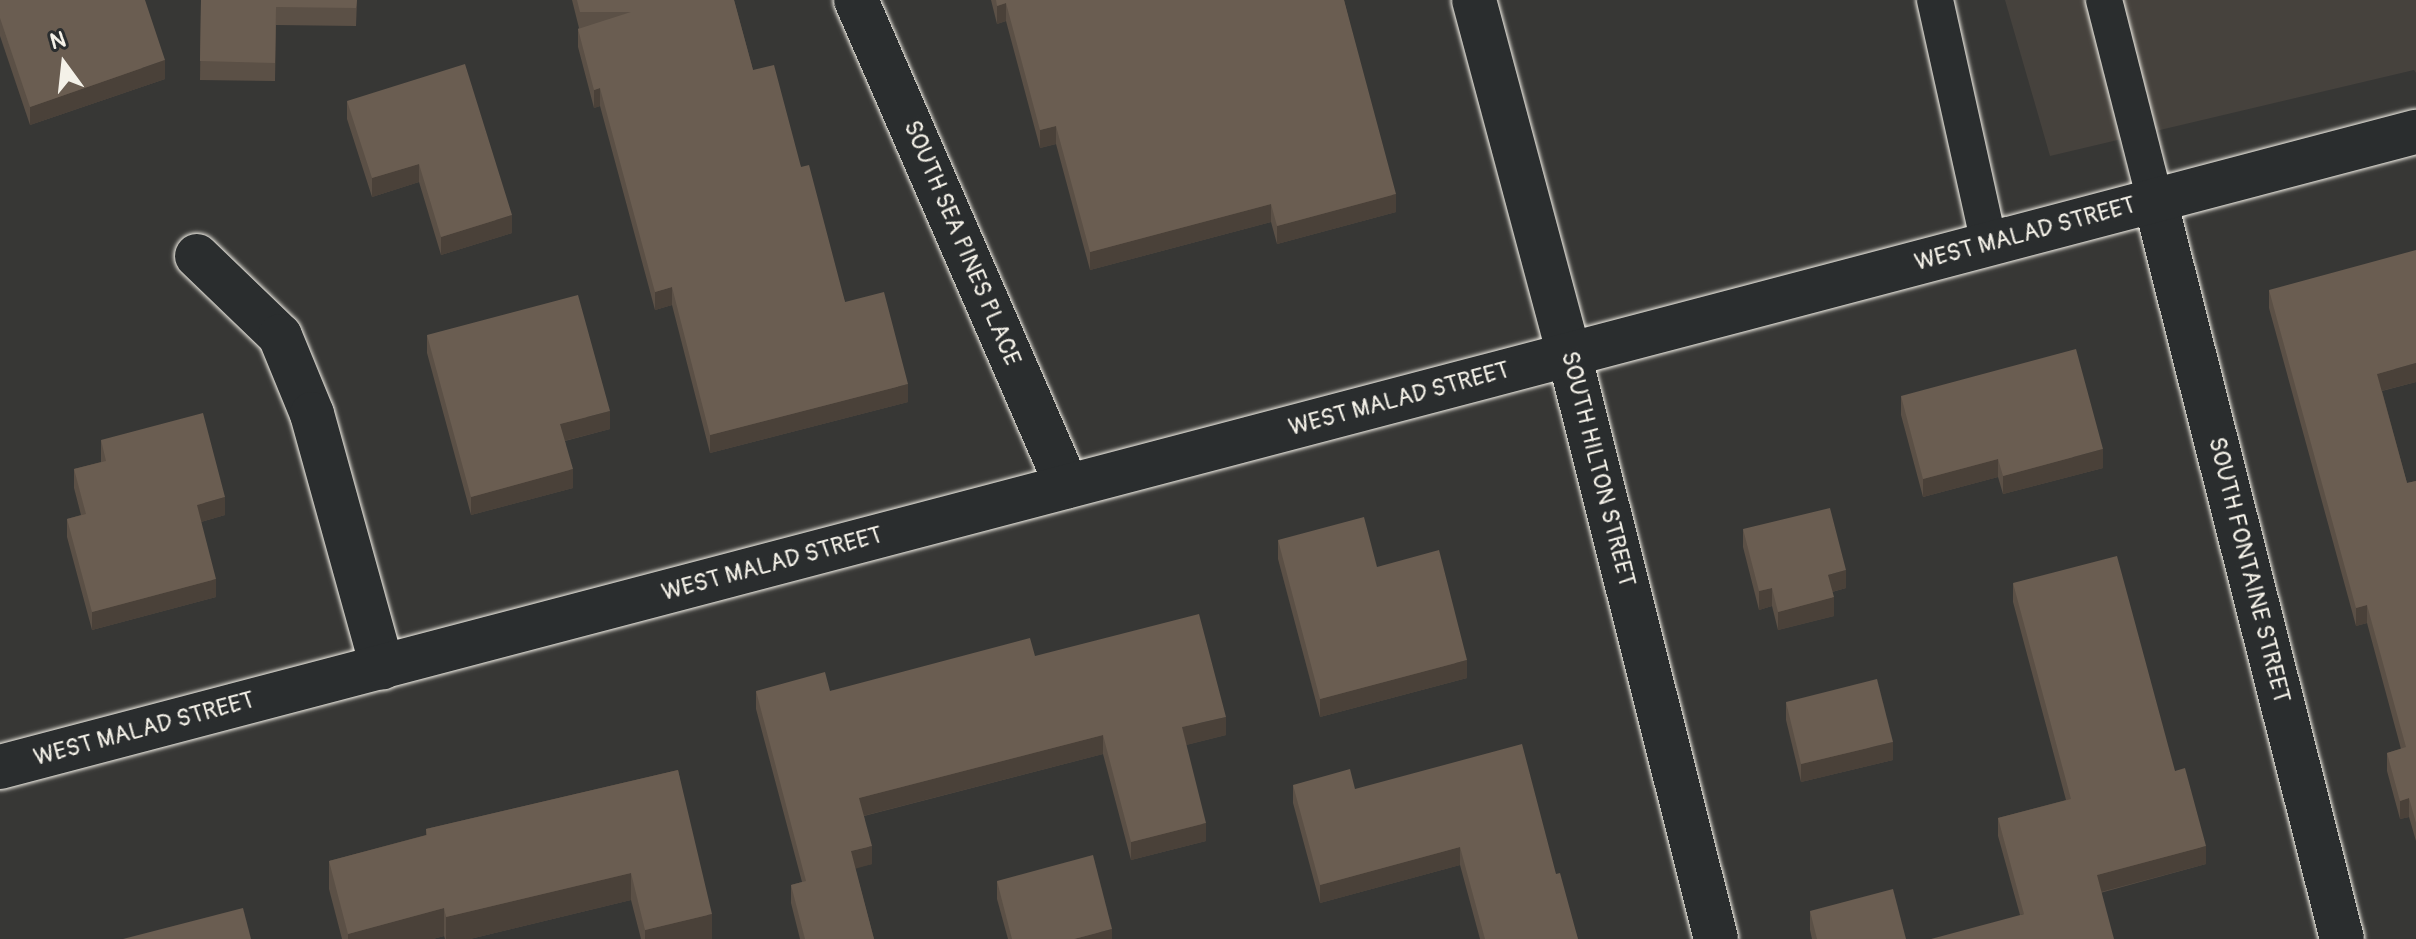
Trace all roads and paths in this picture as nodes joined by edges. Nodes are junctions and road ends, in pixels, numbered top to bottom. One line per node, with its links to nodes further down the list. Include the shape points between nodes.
1 (856, 0): 10 (street, SOUTH SEA PINES PLACE)
2 (1474, 0): 9 (street, SOUTH HILTON STREET)
3 (1935, 0): 7 (lane)
4 (2104, 0): 6 (lane)
5 (2416, 132): 6 (street, WEST MALAD STREET)
6 (2155, 200): 7 (street, WEST MALAD STREET); 14 (street, SOUTH FONTAINE STREET)
7 (1989, 243): 9 (street, WEST MALAD STREET)
8 (197, 256): 11 (street, via 280,336 312,414)
9 (1569, 354): 10 (street, WEST MALAD STREET); 13 (street, SOUTH HILTON STREET)
10 (1067, 486): 11 (street, WEST MALAD STREET)
11 (382, 667): 12 (street, WEST MALAD STREET)
12 (0, 767)
13 (1716, 939)
14 (2342, 939)

